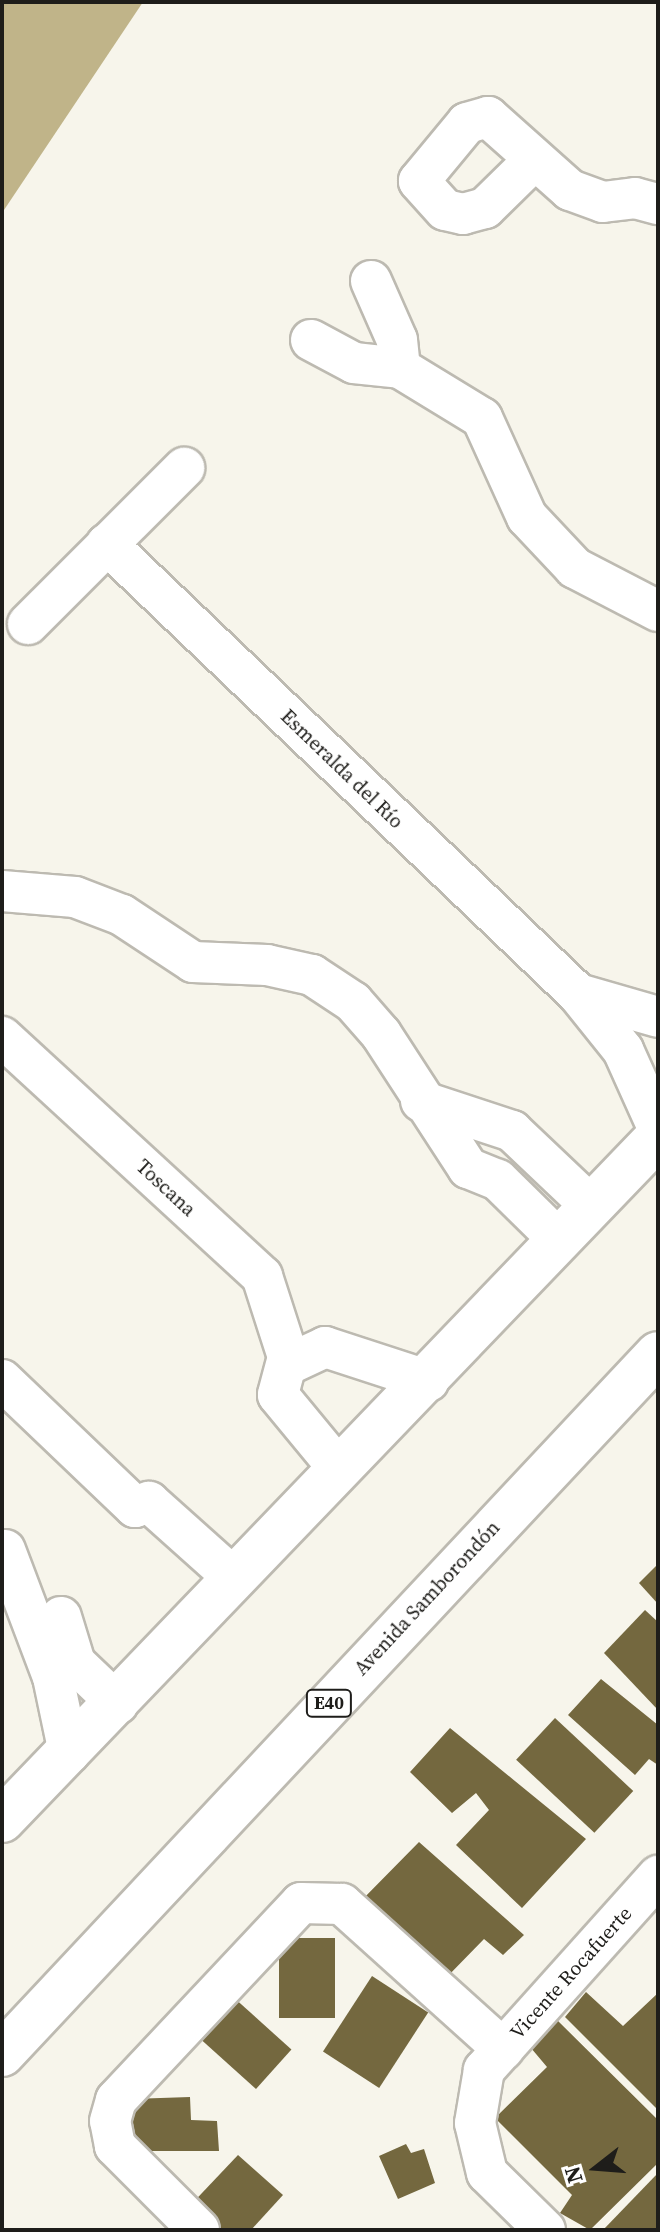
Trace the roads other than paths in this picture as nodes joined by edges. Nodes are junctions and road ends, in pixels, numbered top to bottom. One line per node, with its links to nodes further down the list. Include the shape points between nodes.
1 (532, 162): 2 (street, via 603,202 635,198)
2 (658, 204)
3 (371, 281): 5 (street, via 397,340)
4 (311, 340): 5 (street, via 354,363)
5 (400, 368): 8 (street, via 482,418 527,517 575,568)
6 (184, 468): 7 (street)
7 (107, 544): 9 (street); 11 (street, Esmeralda del Río)
8 (658, 611)
9 (28, 624)
10 (2, 891): 16 (street, via 75,897 110,910 193,962 267,965 312,975 353,1002)
11 (578, 994): 12 (street, Esmeralda del Río); 15 (street, Esmeralda del Río)
12 (658, 1017)
13 (658, 1031): 15 (street)
14 (2, 1037): 24 (street, Toscana, via 262,1276)
15 (629, 1063): 17 (street, Esmeralda del Río)
16 (421, 1101): 19 (street, via 512,1131); 20 (street, via 468,1168)
17 (658, 1128)
18 (658, 1137): 21 (highway)
19 (533, 1152): 20 (street); 21 (street)
20 (501, 1184): 22 (street)
21 (590, 1205): 22 (highway)
22 (558, 1239): 26 (highway)
23 (658, 1354): 34 (highway, Avenida Samborondón / E40)
24 (289, 1364): 26 (street, via 325,1347); 27 (street, Toscana, via 278,1395)
25 (2, 1380): 29 (street, via 135,1507 149,1502)
26 (429, 1381): 27 (highway)
27 (339, 1469): 29 (highway)
28 (4, 1548): 30 (street, via 45,1583 75,1663); 31 (street, via 53,1677)
29 (226, 1586): 30 (highway)
30 (118, 1704): 31 (highway)
31 (69, 1753): 32 (highway)
32 (2, 1820)
33 (658, 1876): 35 (street, Vicente Rocafuerte)
34 (2, 2054)
35 (493, 2060): 36 (street, via 342,1904 301,1903 116,2100 110,2121 115,2146); 37 (street, via 475,2123 487,2173)
36 (199, 2230)
37 (545, 2230)

